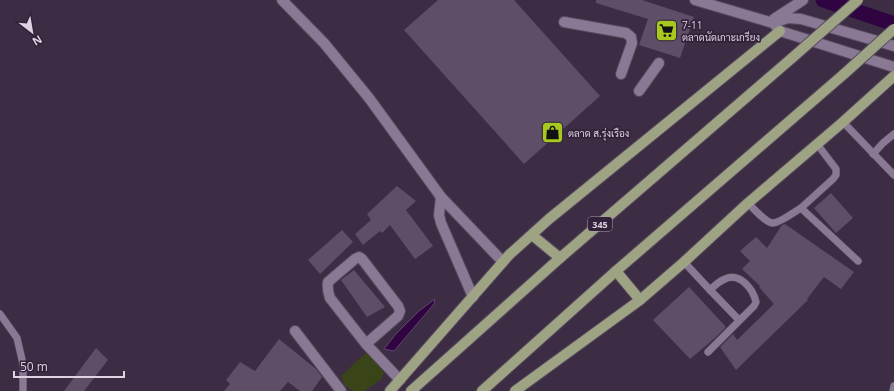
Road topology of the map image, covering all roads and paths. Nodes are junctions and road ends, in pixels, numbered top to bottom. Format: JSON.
{"nodes":[{"id":1,"x":282,"y":0,"type":"edge"},
{"id":2,"x":695,"y":0,"type":"edge"},
{"id":3,"x":858,"y":0,"type":"edge"},
{"id":4,"x":800,"y":1,"type":"edge"},
{"id":5,"x":564,"y":22,"type":"dead end"},
{"id":6,"x":771,"y":22,"type":"junction"},
{"id":7,"x":894,"y":29,"type":"edge"},
{"id":8,"x":780,"y":32,"type":"junction"},
{"id":9,"x":894,"y":46,"type":"edge"},
{"id":10,"x":659,"y":63,"type":"dead end"},
{"id":11,"x":894,"y":67,"type":"edge"},
{"id":12,"x":621,"y":74,"type":"dead end"},
{"id":13,"x":894,"y":76,"type":"edge"},
{"id":14,"x":639,"y":91,"type":"dead end"},
{"id":15,"x":843,"y":122,"type":"junction"},
{"id":16,"x":894,"y":134,"type":"edge"},
{"id":17,"x":817,"y":144,"type":"junction"},
{"id":18,"x":873,"y":154,"type":"junction"},
{"id":19,"x":894,"y":175,"type":"edge"},
{"id":20,"x":441,"y":196,"type":"junction"},
{"id":21,"x":748,"y":203,"type":"junction"},
{"id":22,"x":801,"y":208,"type":"junction"},
{"id":23,"x":532,"y":235,"type":"junction"},
{"id":24,"x":560,"y":258,"type":"junction"},
{"id":25,"x":858,"y":261,"type":"dead end"},
{"id":26,"x":503,"y":262,"type":"junction"},
{"id":27,"x":684,"y":262,"type":"junction"},
{"id":28,"x":616,"y":271,"type":"junction"},
{"id":29,"x":710,"y":290,"type":"junction"},
{"id":30,"x":472,"y":297,"type":"junction"},
{"id":31,"x":640,"y":300,"type":"junction"},
{"id":32,"x":0,"y":314,"type":"edge"},
{"id":33,"x":739,"y":320,"type":"junction"},
{"id":34,"x":295,"y":331,"type":"dead end"},
{"id":35,"x":366,"y":344,"type":"junction"},
{"id":36,"x":708,"y":352,"type":"dead end"},
{"id":37,"x":400,"y":380,"type":"junction"},
{"id":38,"x":894,"y":386,"type":"edge"},
{"id":39,"x":23,"y":391,"type":"edge"},
{"id":40,"x":341,"y":391,"type":"edge"},
{"id":41,"x":390,"y":391,"type":"edge"},
{"id":42,"x":411,"y":391,"type":"edge"},
{"id":43,"x":482,"y":391,"type":"edge"},
{"id":44,"x":515,"y":391,"type":"edge"},
{"id":45,"x":893,"y":391,"type":"edge"}],
"edges":[{"from":1,"to":20,"type":"street"},
{"from":2,"to":6,"type":"street"},
{"from":3,"to":24,"type":"main road","number":"345","bridge":true},
{"from":4,"to":6,"type":"street"},
{"from":5,"to":12,"type":"street"},
{"from":6,"to":8,"type":"street"},
{"from":6,"to":9,"type":"street"},
{"from":7,"to":28,"type":"main road","bridge":true},
{"from":8,"to":11,"type":"street"},
{"from":8,"to":23,"type":"main road"},
{"from":10,"to":14,"type":"street"},
{"from":13,"to":15,"type":"main road"},
{"from":15,"to":17,"type":"main road"},
{"from":15,"to":18,"type":"lane"},
{"from":16,"to":18,"type":"lane"},
{"from":17,"to":21,"type":"main road"},
{"from":17,"to":22,"type":"lane"},
{"from":18,"to":19,"type":"lane"},
{"from":20,"to":26,"type":"street"},
{"from":20,"to":30,"type":"street"},
{"from":21,"to":22,"type":"lane"},
{"from":21,"to":27,"type":"main road"},
{"from":22,"to":25,"type":"lane"},
{"from":23,"to":24,"type":"main road"},
{"from":23,"to":26,"type":"main road"},
{"from":24,"to":42,"type":"main road","number":"345"},
{"from":26,"to":30,"type":"main road"},
{"from":27,"to":29,"type":"lane"},
{"from":27,"to":31,"type":"main road"},
{"from":28,"to":31,"type":"main road"},
{"from":28,"to":43,"type":"main road"},
{"from":29,"to":33,"type":"lane"},
{"from":29,"to":33,"type":"lane"},
{"from":30,"to":37,"type":"main road"},
{"from":31,"to":44,"type":"main road"},
{"from":32,"to":39,"type":"lane"},
{"from":33,"to":36,"type":"lane"},
{"from":34,"to":40,"type":"street"},
{"from":35,"to":35,"type":"street"},
{"from":35,"to":37,"type":"street"},
{"from":37,"to":41,"type":"main road"},
{"from":38,"to":45,"type":"lane"}]}
